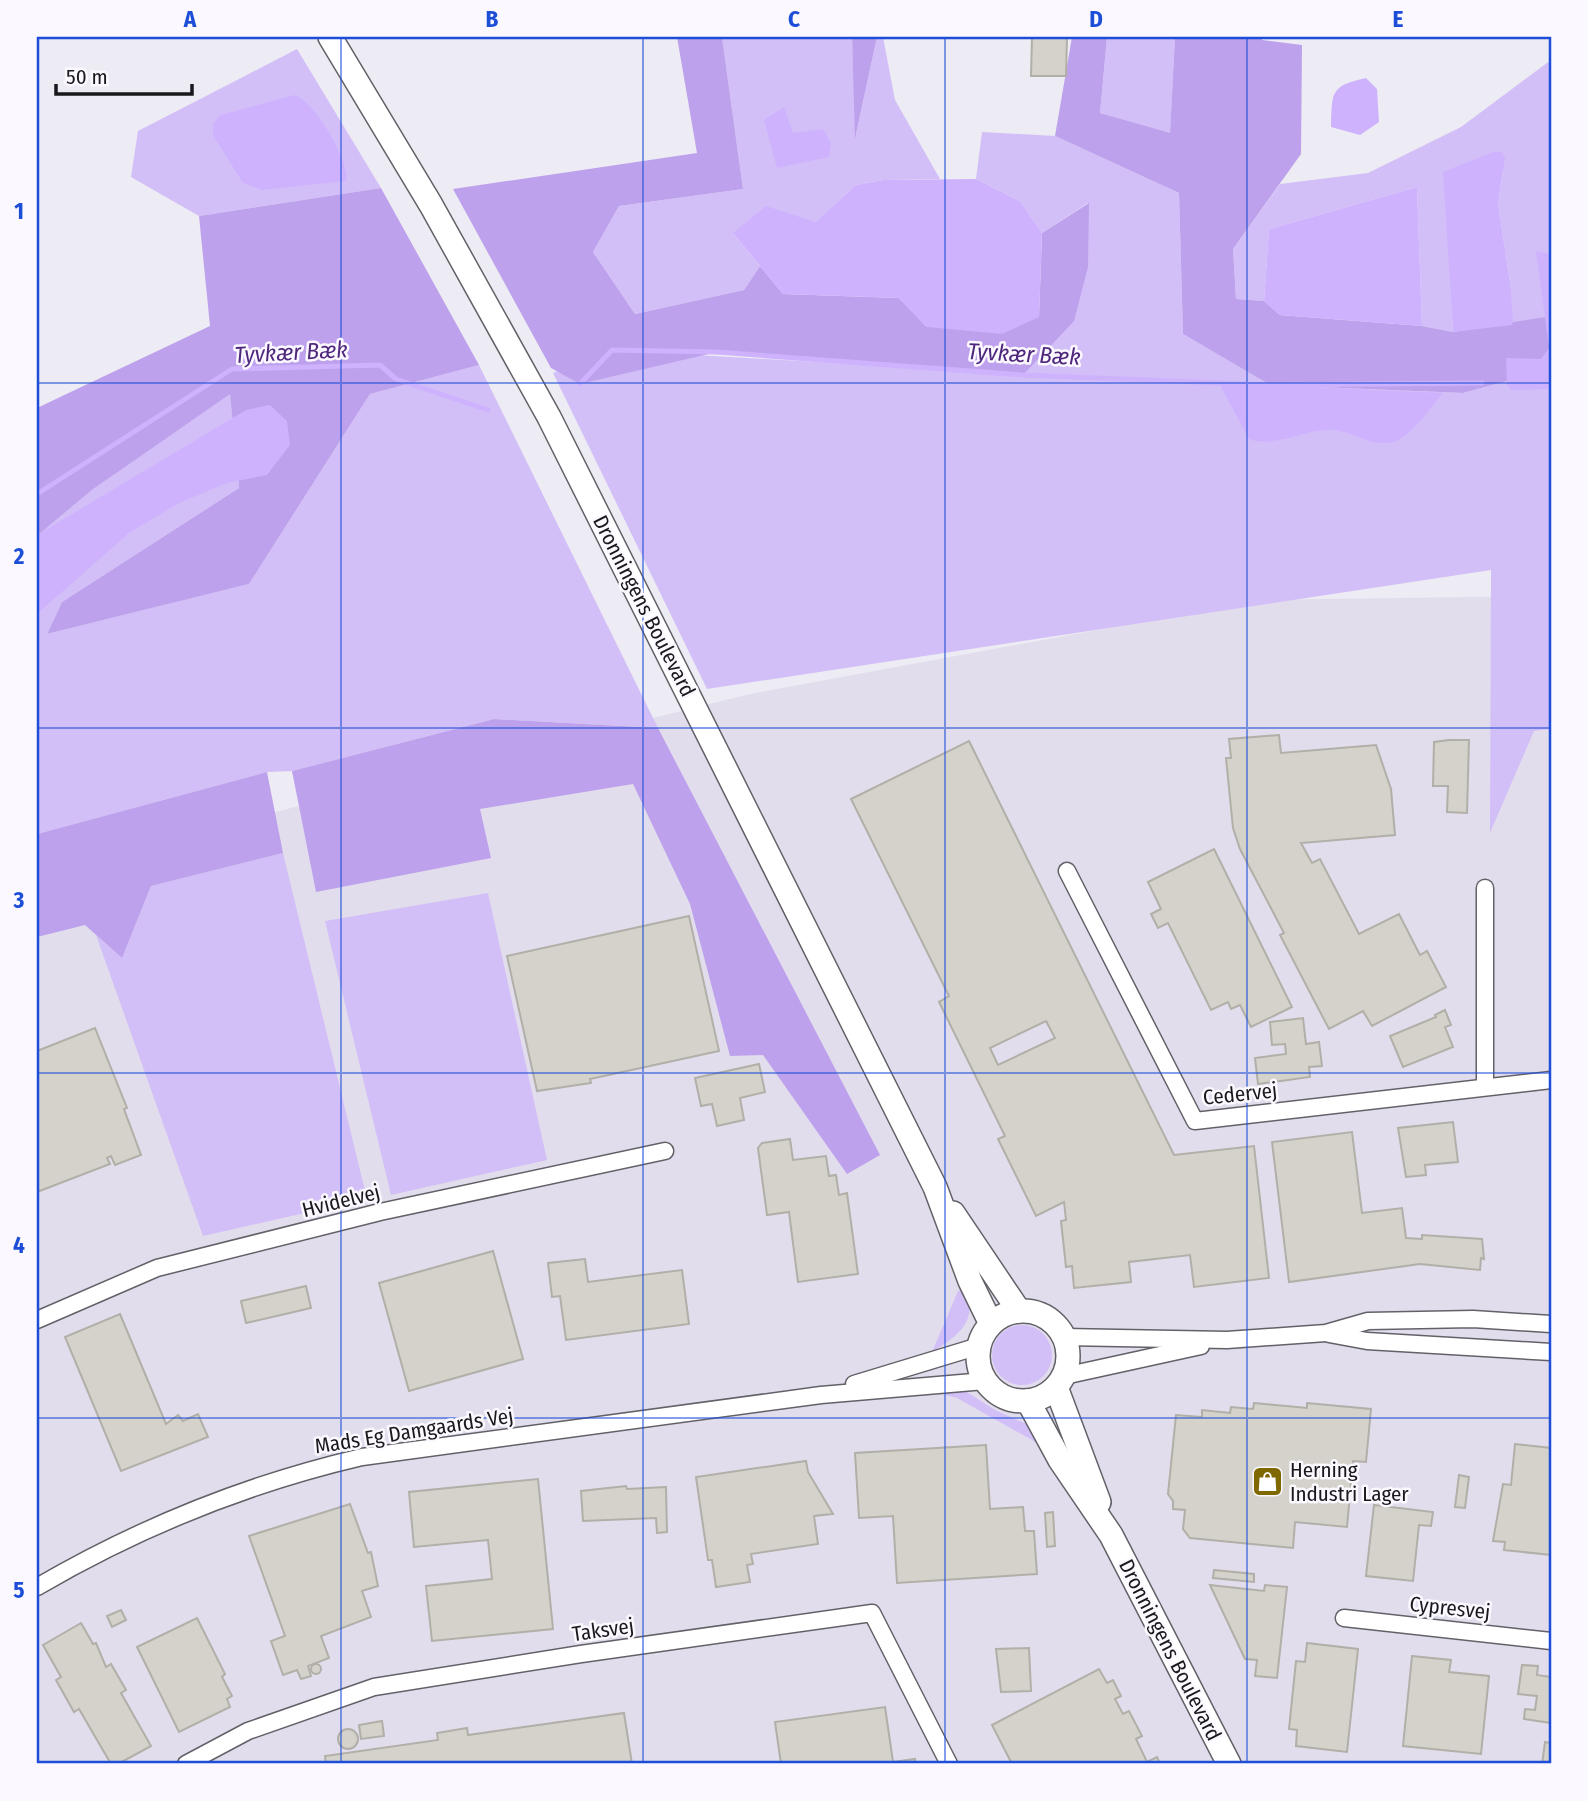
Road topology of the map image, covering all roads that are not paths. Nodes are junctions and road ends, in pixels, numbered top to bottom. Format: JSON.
{"nodes":[{"id":1,"x":330,"y":37,"type":"edge"},
{"id":2,"x":1067,"y":871,"type":"dead end"},
{"id":3,"x":1485,"y":888,"type":"dead end"},
{"id":4,"x":1551,"y":1080,"type":"edge"},
{"id":5,"x":1485,"y":1087,"type":"junction"},
{"id":6,"x":665,"y":1151,"type":"dead end"},
{"id":7,"x":935,"y":1188,"type":"junction"},
{"id":8,"x":1019,"y":1311,"type":"junction"},
{"id":9,"x":37,"y":1320,"type":"edge"},
{"id":10,"x":991,"y":1324,"type":"junction"},
{"id":11,"x":1551,"y":1324,"type":"edge"},
{"id":12,"x":1326,"y":1333,"type":"junction"},
{"id":13,"x":1064,"y":1337,"type":"junction"},
{"id":14,"x":1227,"y":1340,"type":"junction"},
{"id":15,"x":979,"y":1346,"type":"junction"},
{"id":16,"x":1551,"y":1352,"type":"edge"},
{"id":17,"x":985,"y":1381,"type":"junction"},
{"id":18,"x":1060,"y":1382,"type":"junction"},
{"id":19,"x":821,"y":1395,"type":"junction"},
{"id":20,"x":1028,"y":1401,"type":"junction"},
{"id":21,"x":1111,"y":1535,"type":"junction"},
{"id":22,"x":37,"y":1587,"type":"edge"},
{"id":23,"x":1344,"y":1618,"type":"dead end"},
{"id":24,"x":1551,"y":1641,"type":"edge"},
{"id":25,"x":186,"y":1764,"type":"edge"},
{"id":26,"x":950,"y":1764,"type":"edge"},
{"id":27,"x":1229,"y":1764,"type":"edge"}],
"edges":[{"from":1,"to":7,"type":"main road","name":"Dronningens Boulevard"},
{"from":2,"to":5,"type":"street","name":"Cedervej"},
{"from":3,"to":5,"type":"street"},
{"from":4,"to":5,"type":"street","name":"Cedervej"},
{"from":6,"to":9,"type":"street","name":"Hvidelvej"},
{"from":7,"to":8,"type":"main road","name":"Dronningens Boulevard"},
{"from":7,"to":10,"type":"main road","name":"Dronningens Boulevard"},
{"from":8,"to":10,"type":"main road"},
{"from":8,"to":13,"type":"main road"},
{"from":10,"to":15,"type":"main road"},
{"from":11,"to":12,"type":"street"},
{"from":12,"to":14,"type":"street"},
{"from":12,"to":16,"type":"street"},
{"from":13,"to":14,"type":"street"},
{"from":13,"to":18,"type":"main road"},
{"from":14,"to":18,"type":"street"},
{"from":15,"to":17,"type":"main road"},
{"from":15,"to":19,"type":"street","name":"Mads Eg Damgaards Vej"},
{"from":17,"to":19,"type":"street","name":"Mads Eg Damgaards Vej"},
{"from":17,"to":20,"type":"main road"},
{"from":18,"to":20,"type":"main road"},
{"from":18,"to":21,"type":"main road","name":"Dronningens Boulevard"},
{"from":19,"to":22,"type":"street","name":"Mads Eg Damgaards Vej"},
{"from":20,"to":21,"type":"main road","name":"Dronningens Boulevard"},
{"from":21,"to":27,"type":"main road","name":"Dronningens Boulevard"},
{"from":23,"to":24,"type":"street","name":"Cypresvej"},
{"from":25,"to":26,"type":"street","name":"Taksvej"}]}
